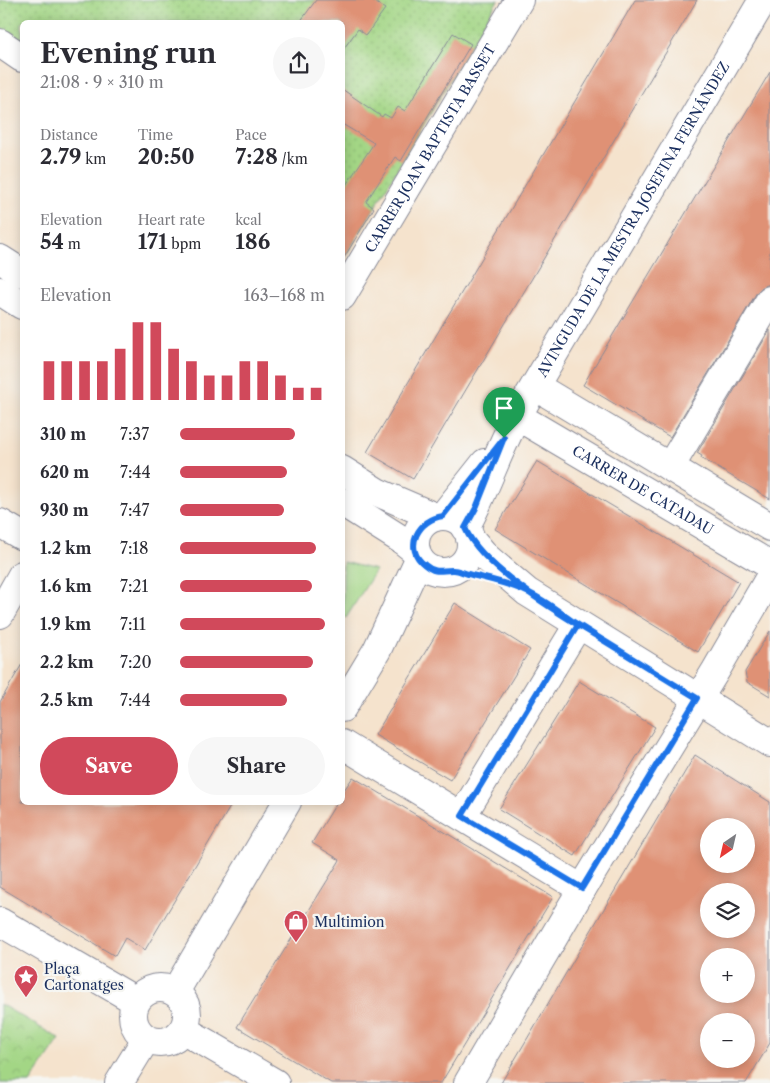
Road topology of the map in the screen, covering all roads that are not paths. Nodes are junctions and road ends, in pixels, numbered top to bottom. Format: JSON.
{"nodes":[{"id":1,"x":519,"y":0,"type":"edge"},
{"id":2,"x":765,"y":0,"type":"edge"},
{"id":3,"x":770,"y":2,"type":"edge"},
{"id":4,"x":0,"y":43,"type":"edge"},
{"id":5,"x":20,"y":57,"type":"edge"},
{"id":6,"x":0,"y":259,"type":"edge"},
{"id":7,"x":20,"y":271,"type":"edge"},
{"id":8,"x":345,"y":286,"type":"edge"},
{"id":9,"x":0,"y":291,"type":"edge"},
{"id":10,"x":770,"y":300,"type":"edge"},
{"id":11,"x":20,"y":304,"type":"edge"},
{"id":12,"x":535,"y":386,"type":"junction"},
{"id":13,"x":511,"y":427,"type":"junction"},
{"id":14,"x":670,"y":468,"type":"junction"},
{"id":15,"x":345,"y":472,"type":"edge"},
{"id":16,"x":345,"y":504,"type":"edge"},
{"id":17,"x":0,"y":523,"type":"edge"},
{"id":18,"x":453,"y":525,"type":"junction"},
{"id":19,"x":770,"y":527,"type":"edge"},
{"id":20,"x":20,"y":535,"type":"edge"},
{"id":21,"x":431,"y":563,"type":"junction"},
{"id":22,"x":770,"y":565,"type":"edge"},
{"id":23,"x":770,"y":577,"type":"edge"},
{"id":24,"x":20,"y":579,"type":"edge"},
{"id":25,"x":527,"y":592,"type":"junction"},
{"id":26,"x":0,"y":614,"type":"edge"},
{"id":27,"x":578,"y":625,"type":"junction"},
{"id":28,"x":697,"y":698,"type":"junction"},
{"id":29,"x":345,"y":703,"type":"edge"},
{"id":30,"x":770,"y":744,"type":"edge"},
{"id":31,"x":345,"y":746,"type":"edge"},
{"id":32,"x":285,"y":805,"type":"edge"},
{"id":33,"x":462,"y":816,"type":"junction"},
{"id":34,"x":582,"y":888,"type":"junction"},
{"id":35,"x":0,"y":922,"type":"edge"},
{"id":36,"x":175,"y":992,"type":"junction"},
{"id":37,"x":136,"y":1001,"type":"junction"},
{"id":38,"x":184,"y":1030,"type":"junction"},
{"id":39,"x":146,"y":1039,"type":"junction"},
{"id":40,"x":120,"y":1083,"type":"edge"},
{"id":41,"x":275,"y":1083,"type":"edge"},
{"id":42,"x":468,"y":1083,"type":"edge"}],
"edges":[{"from":1,"to":8,"type":"street","name":"CARRER JOAN BAPTISTA BASSET"},
{"from":2,"to":3,"type":"street"},
{"from":2,"to":12,"type":"street","name":"AVINGUDA DE LA MESTRA JOSEFINA FERNÁNDEZ"},
{"from":4,"to":5,"type":"street"},
{"from":6,"to":7,"type":"street"},
{"from":9,"to":11,"type":"street"},
{"from":10,"to":14,"type":"street"},
{"from":12,"to":13,"type":"street","name":"AVINGUDA DE LA MESTRA JOSEFINA FERNÁNDEZ"},
{"from":12,"to":14,"type":"street"},
{"from":13,"to":18,"type":"street","name":"AVINGUDA DE LA MESTRA JOSEFINA FERNÁNDEZ"},
{"from":13,"to":22,"type":"street","name":"CARRER DE CATADAU"},
{"from":14,"to":19,"type":"street"},
{"from":15,"to":18,"type":"street"},
{"from":16,"to":21,"type":"street"},
{"from":17,"to":20,"type":"street"},
{"from":18,"to":21,"type":"street"},
{"from":18,"to":21,"type":"street"},
{"from":18,"to":25,"type":"street"},
{"from":21,"to":25,"type":"street"},
{"from":21,"to":29,"type":"street"},
{"from":23,"to":28,"type":"street"},
{"from":24,"to":26,"type":"street"},
{"from":25,"to":27,"type":"street"},
{"from":27,"to":28,"type":"street"},
{"from":27,"to":33,"type":"street"},
{"from":28,"to":30,"type":"street"},
{"from":28,"to":34,"type":"street"},
{"from":31,"to":33,"type":"street"},
{"from":32,"to":36,"type":"street"},
{"from":33,"to":34,"type":"street"},
{"from":34,"to":42,"type":"street"},
{"from":35,"to":37,"type":"street"},
{"from":36,"to":37,"type":"street"},
{"from":36,"to":38,"type":"street"},
{"from":37,"to":39,"type":"street"},
{"from":38,"to":39,"type":"street"},
{"from":38,"to":41,"type":"street"},
{"from":39,"to":40,"type":"street"}]}
